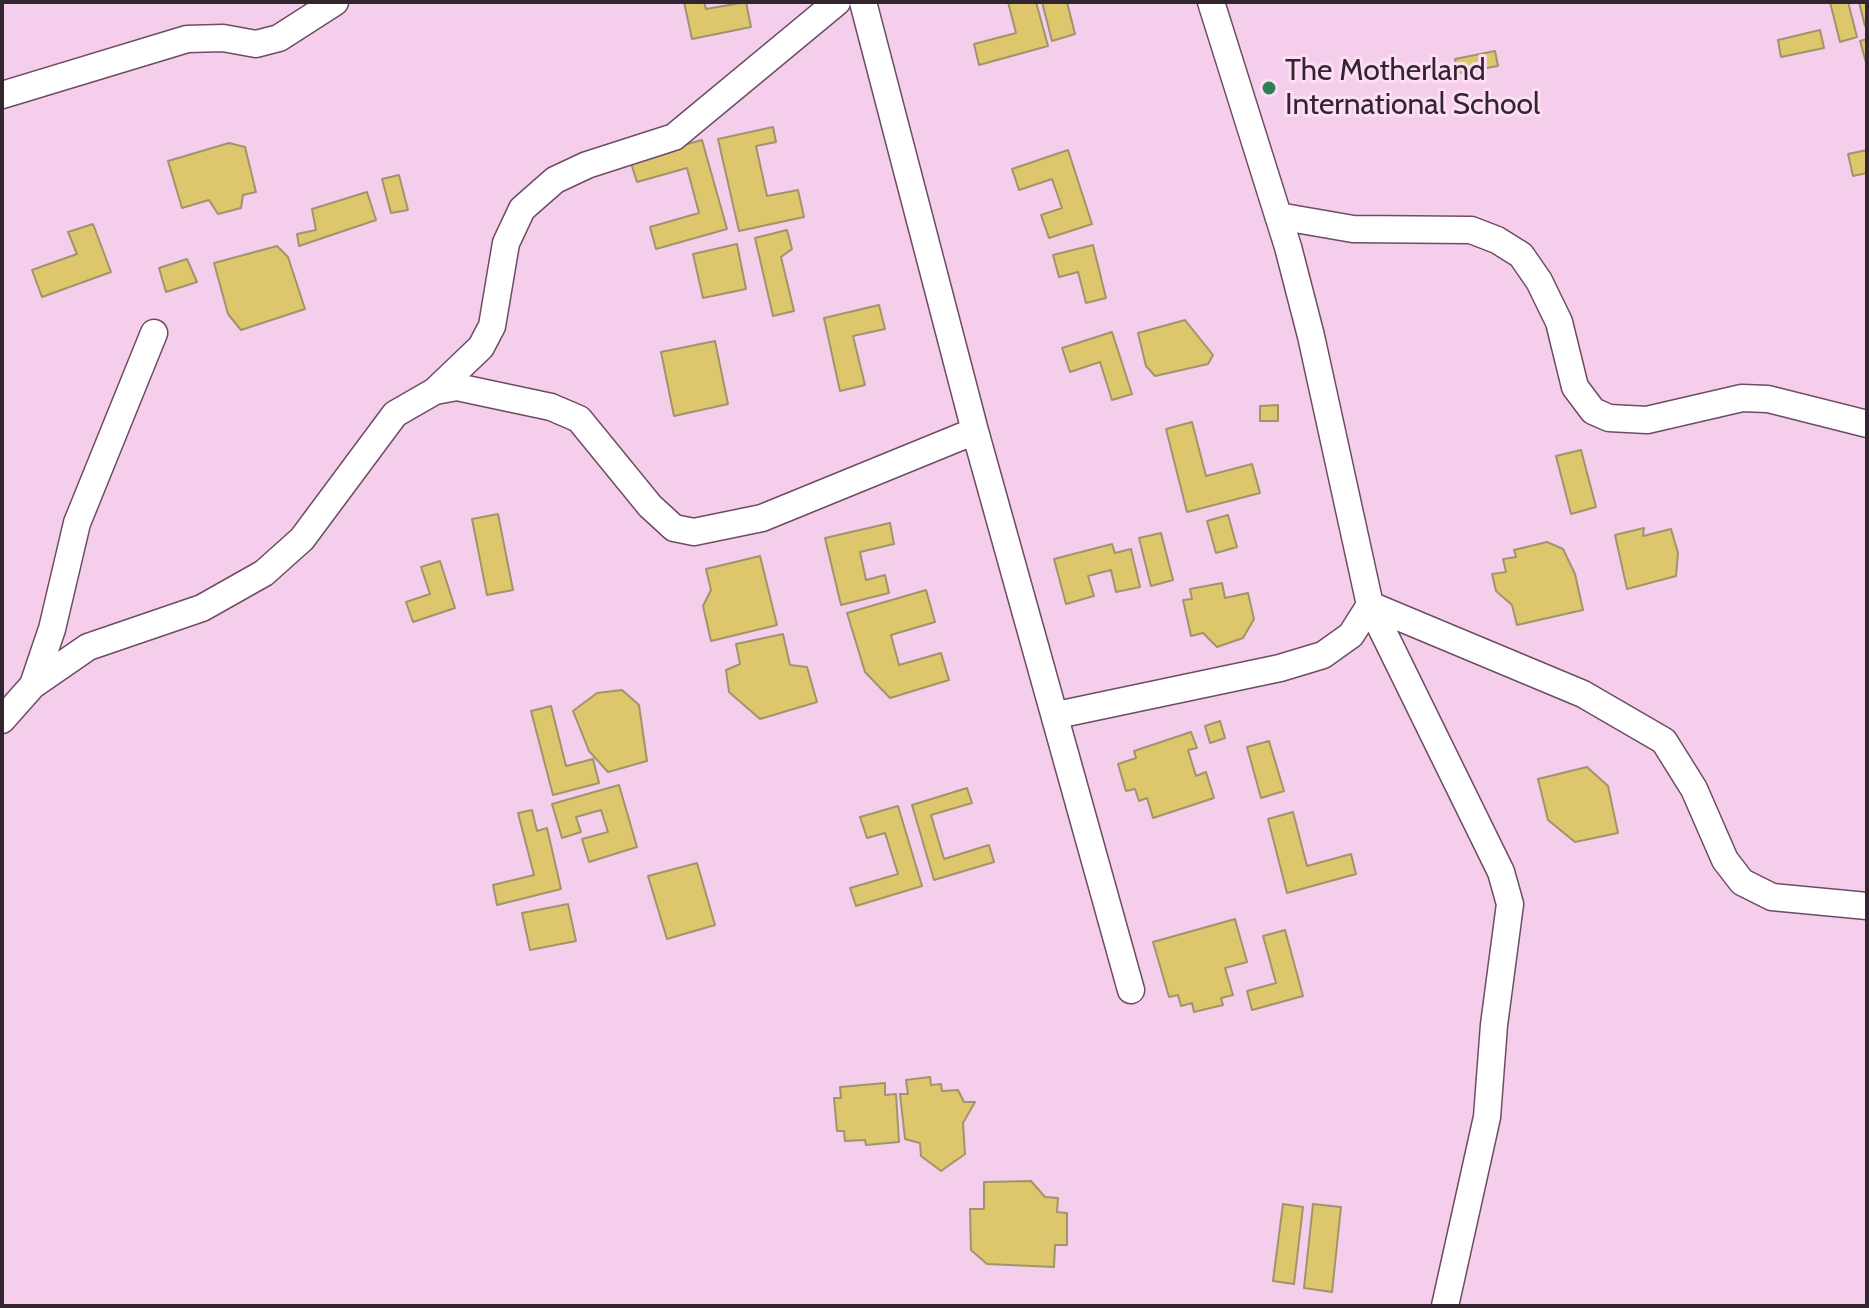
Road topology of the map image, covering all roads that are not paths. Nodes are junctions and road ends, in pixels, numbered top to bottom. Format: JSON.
{"nodes":[{"id":1,"x":335,"y":2,"type":"edge"},
{"id":2,"x":837,"y":2,"type":"edge"},
{"id":3,"x":863,"y":2,"type":"edge"},
{"id":4,"x":1211,"y":2,"type":"edge"},
{"id":5,"x":2,"y":95,"type":"edge"},
{"id":6,"x":1278,"y":216,"type":"junction"},
{"id":7,"x":154,"y":333,"type":"dead end"},
{"id":8,"x":435,"y":391,"type":"junction"},
{"id":9,"x":1867,"y":424,"type":"edge"},
{"id":10,"x":975,"y":431,"type":"junction"},
{"id":11,"x":1370,"y":605,"type":"junction"},
{"id":12,"x":33,"y":685,"type":"junction"},
{"id":13,"x":1057,"y":715,"type":"junction"},
{"id":14,"x":2,"y":720,"type":"edge"},
{"id":15,"x":1867,"y":906,"type":"edge"},
{"id":16,"x":1131,"y":990,"type":"dead end"},
{"id":17,"x":1445,"y":1306,"type":"edge"}],
"edges":[{"from":1,"to":5,"type":"street"},
{"from":2,"to":8,"type":"street"},
{"from":3,"to":10,"type":"street"},
{"from":4,"to":6,"type":"street"},
{"from":6,"to":9,"type":"street"},
{"from":6,"to":11,"type":"street"},
{"from":7,"to":12,"type":"street"},
{"from":8,"to":10,"type":"street"},
{"from":8,"to":12,"type":"street"},
{"from":10,"to":13,"type":"street"},
{"from":11,"to":13,"type":"street"},
{"from":11,"to":15,"type":"street"},
{"from":11,"to":17,"type":"street"},
{"from":12,"to":14,"type":"street"},
{"from":13,"to":16,"type":"street"}]}
